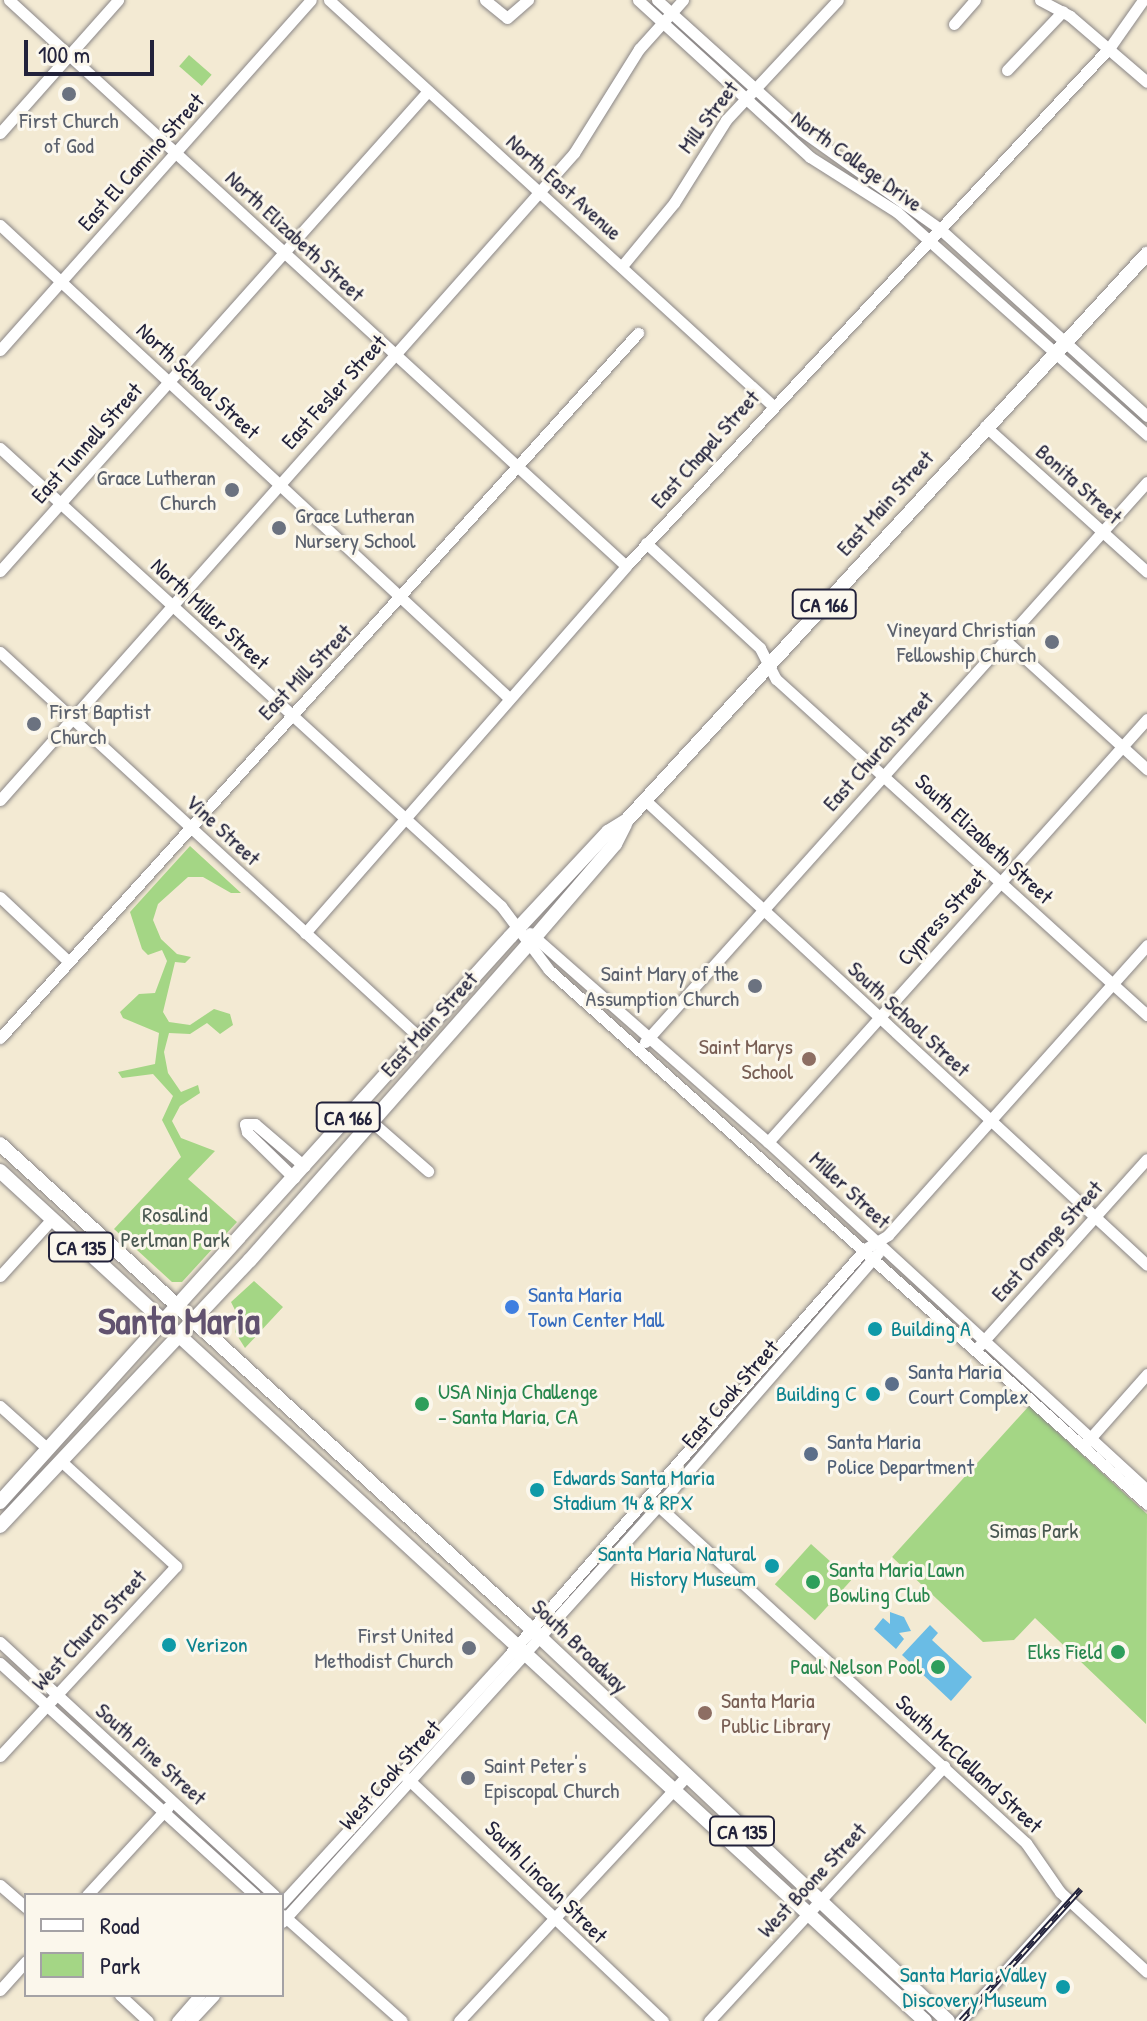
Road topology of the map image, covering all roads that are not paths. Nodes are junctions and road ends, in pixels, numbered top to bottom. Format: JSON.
{"nodes":[{"id":1,"x":9,"y":0,"type":"edge"},
{"id":2,"x":118,"y":0,"type":"edge"},
{"id":3,"x":311,"y":0,"type":"edge"},
{"id":4,"x":329,"y":0,"type":"edge"},
{"id":5,"x":485,"y":0,"type":"edge"},
{"id":6,"x":528,"y":0,"type":"edge"},
{"id":7,"x":638,"y":0,"type":"edge"},
{"id":8,"x":657,"y":0,"type":"edge"},
{"id":9,"x":683,"y":0,"type":"edge"},
{"id":10,"x":838,"y":0,"type":"edge"},
{"id":11,"x":975,"y":0,"type":"edge"},
{"id":12,"x":1143,"y":0,"type":"edge"},
{"id":13,"x":1043,"y":1,"type":"edge"},
{"id":14,"x":1063,"y":11,"type":"junction"},
{"id":15,"x":667,"y":17,"type":"junction"},
{"id":16,"x":954,"y":24,"type":"dead end"},
{"id":17,"x":1110,"y":47,"type":"junction"},
{"id":18,"x":69,"y":56,"type":"junction"},
{"id":19,"x":1007,"y":70,"type":"dead end"},
{"id":20,"x":1147,"y":82,"type":"edge"},
{"id":21,"x":755,"y":88,"type":"junction"},
{"id":22,"x":428,"y":91,"type":"junction"},
{"id":23,"x":745,"y":98,"type":"junction"},
{"id":24,"x":0,"y":133,"type":"edge"},
{"id":25,"x":176,"y":154,"type":"junction"},
{"id":26,"x":540,"y":191,"type":"junction"},
{"id":27,"x":0,"y":225,"type":"edge"},
{"id":28,"x":940,"y":229,"type":"junction"},
{"id":29,"x":930,"y":240,"type":"junction"},
{"id":30,"x":282,"y":252,"type":"junction"},
{"id":31,"x":1147,"y":254,"type":"edge"},
{"id":32,"x":622,"y":266,"type":"junction"},
{"id":33,"x":62,"y":283,"type":"junction"},
{"id":34,"x":638,"y":333,"type":"dead end"},
{"id":35,"x":1059,"y":347,"type":"junction"},
{"id":36,"x":0,"y":350,"type":"edge"},
{"id":37,"x":394,"y":354,"type":"junction"},
{"id":38,"x":169,"y":381,"type":"junction"},
{"id":39,"x":771,"y":404,"type":"junction"},
{"id":40,"x":1147,"y":416,"type":"edge"},
{"id":41,"x":985,"y":426,"type":"junction"},
{"id":42,"x":1147,"y":435,"type":"edge"},
{"id":43,"x":0,"y":448,"type":"edge"},
{"id":44,"x":518,"y":466,"type":"junction"},
{"id":45,"x":1147,"y":482,"type":"edge"},
{"id":46,"x":279,"y":484,"type":"junction"},
{"id":47,"x":59,"y":503,"type":"junction"},
{"id":48,"x":1102,"y":532,"type":"junction"},
{"id":49,"x":646,"y":543,"type":"junction"},
{"id":50,"x":626,"y":566,"type":"junction"},
{"id":51,"x":0,"y":571,"type":"edge"},
{"id":52,"x":1147,"y":572,"type":"edge"},
{"id":53,"x":402,"y":599,"type":"junction"},
{"id":54,"x":171,"y":604,"type":"junction"},
{"id":55,"x":1005,"y":640,"type":"junction"},
{"id":56,"x":0,"y":652,"type":"edge"},
{"id":57,"x":768,"y":660,"type":"junction"},
{"id":58,"x":509,"y":698,"type":"junction"},
{"id":59,"x":291,"y":716,"type":"junction"},
{"id":60,"x":72,"y":718,"type":"junction"},
{"id":61,"x":1147,"y":719,"type":"edge"},
{"id":62,"x":1122,"y":747,"type":"junction"},
{"id":63,"x":1147,"y":769,"type":"edge"},
{"id":64,"x":885,"y":774,"type":"junction"},
{"id":65,"x":0,"y":800,"type":"edge"},
{"id":66,"x":645,"y":800,"type":"junction"},
{"id":67,"x":404,"y":819,"type":"junction"},
{"id":68,"x":627,"y":820,"type":"junction"},
{"id":69,"x":188,"y":825,"type":"junction"},
{"id":70,"x":1001,"y":881,"type":"junction"},
{"id":71,"x":0,"y":897,"type":"edge"},
{"id":72,"x":763,"y":911,"type":"junction"},
{"id":73,"x":519,"y":927,"type":"junction"},
{"id":74,"x":305,"y":933,"type":"junction"},
{"id":75,"x":532,"y":940,"type":"junction"},
{"id":76,"x":1147,"y":945,"type":"edge"},
{"id":77,"x":68,"y":961,"type":"junction"},
{"id":78,"x":1113,"y":983,"type":"junction"},
{"id":79,"x":1147,"y":1015,"type":"edge"},
{"id":80,"x":879,"y":1018,"type":"junction"},
{"id":81,"x":650,"y":1036,"type":"junction"},
{"id":82,"x":419,"y":1037,"type":"junction"},
{"id":83,"x":0,"y":1038,"type":"edge"},
{"id":84,"x":640,"y":1048,"type":"junction"},
{"id":85,"x":356,"y":1108,"type":"junction"},
{"id":86,"x":990,"y":1120,"type":"junction"},
{"id":87,"x":372,"y":1121,"type":"junction"},
{"id":88,"x":768,"y":1142,"type":"junction"},
{"id":89,"x":0,"y":1144,"type":"edge"},
{"id":90,"x":1147,"y":1159,"type":"edge"},
{"id":91,"x":0,"y":1171,"type":"edge"},
{"id":92,"x":428,"y":1171,"type":"dead end"},
{"id":93,"x":299,"y":1172,"type":"junction"},
{"id":94,"x":1095,"y":1217,"type":"junction"},
{"id":95,"x":51,"y":1220,"type":"junction"},
{"id":96,"x":879,"y":1244,"type":"junction"},
{"id":97,"x":865,"y":1249,"type":"junction"},
{"id":98,"x":877,"y":1259,"type":"junction"},
{"id":99,"x":1147,"y":1265,"type":"edge"},
{"id":100,"x":0,"y":1276,"type":"edge"},
{"id":101,"x":177,"y":1308,"type":"junction"},
{"id":102,"x":192,"y":1321,"type":"junction"},
{"id":103,"x":163,"y":1323,"type":"junction"},
{"id":104,"x":176,"y":1337,"type":"junction"},
{"id":105,"x":980,"y":1345,"type":"junction"},
{"id":106,"x":759,"y":1369,"type":"junction"},
{"id":107,"x":1147,"y":1374,"type":"edge"},
{"id":108,"x":770,"y":1379,"type":"junction"},
{"id":109,"x":110,"y":1380,"type":"junction"},
{"id":110,"x":0,"y":1406,"type":"edge"},
{"id":111,"x":1086,"y":1442,"type":"junction"},
{"id":112,"x":48,"y":1449,"type":"junction"},
{"id":113,"x":62,"y":1462,"type":"junction"},
{"id":114,"x":1147,"y":1490,"type":"edge"},
{"id":115,"x":649,"y":1494,"type":"junction"},
{"id":116,"x":0,"y":1502,"type":"edge"},
{"id":117,"x":1147,"y":1504,"type":"edge"},
{"id":118,"x":658,"y":1506,"type":"junction"},
{"id":119,"x":0,"y":1525,"type":"edge"},
{"id":120,"x":536,"y":1634,"type":"junction"},
{"id":121,"x":0,"y":1642,"type":"edge"},
{"id":122,"x":522,"y":1649,"type":"junction"},
{"id":123,"x":0,"y":1663,"type":"edge"},
{"id":124,"x":56,"y":1695,"type":"junction"},
{"id":125,"x":47,"y":1706,"type":"junction"},
{"id":126,"x":0,"y":1756,"type":"edge"},
{"id":127,"x":944,"y":1766,"type":"junction"},
{"id":128,"x":401,"y":1772,"type":"junction"},
{"id":129,"x":685,"y":1778,"type":"junction"},
{"id":130,"x":411,"y":1782,"type":"junction"},
{"id":131,"x":674,"y":1790,"type":"junction"},
{"id":132,"x":173,"y":1801,"type":"junction"},
{"id":133,"x":163,"y":1812,"type":"junction"},
{"id":134,"x":0,"y":1885,"type":"edge"},
{"id":135,"x":89,"y":1893,"type":"edge"},
{"id":136,"x":253,"y":1893,"type":"edge"},
{"id":137,"x":272,"y":1893,"type":"edge"},
{"id":138,"x":284,"y":1901,"type":"edge"},
{"id":139,"x":1069,"y":1901,"type":"junction"},
{"id":140,"x":24,"y":1906,"type":"edge"},
{"id":141,"x":814,"y":1908,"type":"junction"},
{"id":142,"x":556,"y":1916,"type":"junction"},
{"id":143,"x":284,"y":1918,"type":"edge"},
{"id":144,"x":24,"y":1963,"type":"edge"},
{"id":145,"x":1147,"y":1972,"type":"edge"},
{"id":146,"x":0,"y":1990,"type":"edge"},
{"id":147,"x":122,"y":1997,"type":"edge"},
{"id":148,"x":198,"y":1997,"type":"edge"},
{"id":149,"x":212,"y":1997,"type":"edge"},
{"id":150,"x":148,"y":2021,"type":"edge"},
{"id":151,"x":177,"y":2021,"type":"edge"},
{"id":152,"x":190,"y":2021,"type":"edge"},
{"id":153,"x":402,"y":2021,"type":"edge"},
{"id":154,"x":459,"y":2021,"type":"edge"},
{"id":155,"x":663,"y":2021,"type":"edge"},
{"id":156,"x":709,"y":2021,"type":"edge"},
{"id":157,"x":925,"y":2021,"type":"edge"},
{"id":158,"x":948,"y":2021,"type":"edge"},
{"id":159,"x":960,"y":2021,"type":"edge"}],
"edges":[{"from":1,"to":18,"type":"street","name":"North Elizabeth Street"},
{"from":2,"to":18,"type":"street"},
{"from":3,"to":25,"type":"street","name":"East El Camino Street"},
{"from":4,"to":22,"type":"street","name":"North East Avenue"},
{"from":5,"to":6,"type":"street"},
{"from":7,"to":15,"type":"street","name":"North College Drive"},
{"from":8,"to":15,"type":"street","name":"North College Drive"},
{"from":9,"to":15,"type":"street","name":"East Fesler Street"},
{"from":10,"to":21,"type":"street","name":"Mill Street"},
{"from":11,"to":16,"type":"street"},
{"from":12,"to":17,"type":"street","name":"East Chapel Street"},
{"from":13,"to":14,"type":"street"},
{"from":14,"to":17,"type":"street"},
{"from":14,"to":19,"type":"street"},
{"from":15,"to":21,"type":"street","name":"North College Drive"},
{"from":15,"to":23,"type":"street","name":"North College Drive"},
{"from":15,"to":26,"type":"street","name":"East Fesler Street"},
{"from":17,"to":20,"type":"street"},
{"from":17,"to":28,"type":"street","name":"East Chapel Street"},
{"from":18,"to":24,"type":"street"},
{"from":18,"to":25,"type":"street","name":"North Elizabeth Street"},
{"from":21,"to":23,"type":"street","name":"Mill Street"},
{"from":21,"to":28,"type":"street","name":"North College Drive"},
{"from":22,"to":26,"type":"street","name":"North East Avenue"},
{"from":22,"to":30,"type":"street","name":"East Tunnell Street"},
{"from":23,"to":29,"type":"street","name":"North College Drive"},
{"from":23,"to":32,"type":"street","name":"Mill Street"},
{"from":25,"to":30,"type":"street","name":"North Elizabeth Street"},
{"from":25,"to":33,"type":"street","name":"East El Camino Street"},
{"from":26,"to":32,"type":"street","name":"North East Avenue"},
{"from":26,"to":37,"type":"street","name":"East Fesler Street"},
{"from":27,"to":33,"type":"street","name":"North School Street"},
{"from":28,"to":29,"type":"street","name":"East Chapel Street"},
{"from":28,"to":35,"type":"street","name":"North College Drive"},
{"from":29,"to":35,"type":"street","name":"North College Drive"},
{"from":29,"to":39,"type":"street","name":"East Chapel Street"},
{"from":30,"to":37,"type":"street","name":"North Elizabeth Street"},
{"from":30,"to":38,"type":"street","name":"East Tunnell Street"},
{"from":31,"to":35,"type":"main road","name":"East Main Street","number":"CA 166"},
{"from":32,"to":39,"type":"street","name":"North East Avenue"},
{"from":33,"to":36,"type":"street","name":"East El Camino Street"},
{"from":33,"to":38,"type":"street","name":"North School Street"},
{"from":34,"to":44,"type":"street","name":"East Mill Street"},
{"from":35,"to":40,"type":"street"},
{"from":35,"to":41,"type":"main road","name":"East Main Street","number":"CA 166"},
{"from":35,"to":42,"type":"street"},
{"from":37,"to":44,"type":"street","name":"North Elizabeth Street"},
{"from":37,"to":46,"type":"street","name":"East Fesler Street"},
{"from":38,"to":46,"type":"street","name":"North School Street"},
{"from":38,"to":47,"type":"street","name":"East Tunnell Street"},
{"from":39,"to":49,"type":"street","name":"East Chapel Street"},
{"from":41,"to":48,"type":"street","name":"Bonita Street"},
{"from":41,"to":57,"type":"main road","name":"East Main Street","number":"CA 166"},
{"from":43,"to":47,"type":"street","name":"North Miller Street"},
{"from":44,"to":50,"type":"street","name":"North Elizabeth Street"},
{"from":44,"to":53,"type":"street","name":"East Mill Street"},
{"from":45,"to":48,"type":"street","name":"East Church Street"},
{"from":46,"to":53,"type":"street","name":"North School Street"},
{"from":46,"to":54,"type":"street","name":"East Fesler Street"},
{"from":47,"to":51,"type":"street","name":"East Tunnell Street"},
{"from":47,"to":54,"type":"street","name":"North Miller Street"},
{"from":48,"to":52,"type":"street","name":"Bonita Street"},
{"from":48,"to":55,"type":"street","name":"East Church Street"},
{"from":49,"to":50,"type":"street","name":"East Chapel Street"},
{"from":49,"to":57,"type":"street"},
{"from":50,"to":58,"type":"street","name":"East Chapel Street"},
{"from":53,"to":58,"type":"street","name":"North School Street"},
{"from":53,"to":59,"type":"street","name":"East Mill Street"},
{"from":54,"to":59,"type":"street","name":"North Miller Street"},
{"from":54,"to":60,"type":"street","name":"East Fesler Street"},
{"from":55,"to":62,"type":"street"},
{"from":55,"to":64,"type":"street","name":"East Church Street"},
{"from":56,"to":60,"type":"street","name":"Vine Street"},
{"from":57,"to":64,"type":"street","name":"South Elizabeth Street"},
{"from":57,"to":66,"type":"main road","name":"East Main Street","number":"CA 166"},
{"from":58,"to":67,"type":"street","name":"East Chapel Street"},
{"from":59,"to":67,"type":"street","name":"North Miller Street"},
{"from":59,"to":69,"type":"street","name":"East Mill Street"},
{"from":60,"to":65,"type":"street","name":"East Fesler Street"},
{"from":60,"to":69,"type":"street","name":"Vine Street"},
{"from":61,"to":62,"type":"street","name":"Cypress Street"},
{"from":62,"to":63,"type":"street"},
{"from":62,"to":70,"type":"street","name":"Cypress Street"},
{"from":64,"to":70,"type":"street","name":"South Elizabeth Street"},
{"from":64,"to":72,"type":"street","name":"East Church Street"},
{"from":66,"to":68,"type":"main road","name":"East Main Street","number":"CA 166"},
{"from":66,"to":72,"type":"street","name":"South School Street"},
{"from":67,"to":73,"type":"street","name":"North Miller Street"},
{"from":67,"to":74,"type":"street","name":"East Chapel Street"},
{"from":68,"to":73,"type":"main road","name":"East Main Street","number":"CA 166"},
{"from":68,"to":75,"type":"main road","name":"East Main Street","number":"CA 166"},
{"from":69,"to":74,"type":"street","name":"Vine Street"},
{"from":69,"to":77,"type":"street","name":"East Mill Street"},
{"from":70,"to":78,"type":"street","name":"South Elizabeth Street"},
{"from":70,"to":80,"type":"street","name":"Cypress Street"},
{"from":71,"to":77,"type":"street"},
{"from":72,"to":80,"type":"street","name":"South School Street"},
{"from":72,"to":81,"type":"street","name":"East Church Street"},
{"from":73,"to":75,"type":"street","name":"North Miller Street"},
{"from":73,"to":82,"type":"main road","name":"East Main Street","number":"CA 166"},
{"from":74,"to":82,"type":"street","name":"Vine Street"},
{"from":75,"to":81,"type":"street","name":"Miller Street"},
{"from":75,"to":84,"type":"street","name":"Miller Street"},
{"from":75,"to":87,"type":"main road","name":"East Main Street","number":"CA 166"},
{"from":76,"to":78,"type":"street","name":"East Cook Street"},
{"from":77,"to":83,"type":"street","name":"East Mill Street"},
{"from":78,"to":79,"type":"street","name":"South Elizabeth Street"},
{"from":78,"to":86,"type":"street","name":"East Cook Street"},
{"from":80,"to":86,"type":"street","name":"South School Street"},
{"from":80,"to":88,"type":"street","name":"Cypress Street"},
{"from":81,"to":84,"type":"street","name":"East Church Street"},
{"from":81,"to":88,"type":"street","name":"Miller Street"},
{"from":82,"to":85,"type":"main road","name":"East Main Street","number":"CA 166"},
{"from":84,"to":97,"type":"street","name":"Miller Street"},
{"from":85,"to":87,"type":"street"},
{"from":85,"to":93,"type":"main road","name":"East Main Street","number":"CA 166"},
{"from":86,"to":94,"type":"street","name":"South School Street"},
{"from":86,"to":96,"type":"street","name":"East Cook Street"},
{"from":87,"to":92,"type":"street"},
{"from":87,"to":102,"type":"main road","name":"East Main Street","number":"CA 166"},
{"from":88,"to":96,"type":"street","name":"Miller Street"},
{"from":89,"to":101,"type":"main road","number":"CA 135"},
{"from":90,"to":94,"type":"street","name":"East Orange Street"},
{"from":91,"to":95,"type":"main road","number":"CA 135"},
{"from":93,"to":93,"type":"street"},
{"from":93,"to":101,"type":"main road","name":"East Main Street","number":"CA 166"},
{"from":94,"to":99,"type":"street","name":"South School Street"},
{"from":94,"to":105,"type":"street","name":"East Orange Street"},
{"from":95,"to":100,"type":"street"},
{"from":95,"to":103,"type":"main road","number":"CA 135"},
{"from":96,"to":97,"type":"street","name":"East Cook Street"},
{"from":96,"to":98,"type":"street"},
{"from":96,"to":105,"type":"street","name":"Miller Street"},
{"from":97,"to":98,"type":"street","name":"Miller Street"},
{"from":97,"to":106,"type":"street","name":"East Cook Street"},
{"from":98,"to":105,"type":"street","name":"Miller Street"},
{"from":98,"to":108,"type":"street","name":"East Cook Street"},
{"from":101,"to":102,"type":"main road","name":"South Broadway","number":"CA 135"},
{"from":101,"to":103,"type":"main road","number":"CA 166"},
{"from":102,"to":104,"type":"main road","number":"CA 166"},
{"from":102,"to":120,"type":"main road","name":"South Broadway","number":"CA 135"},
{"from":103,"to":104,"type":"main road","name":"South Broadway","number":"CA 135"},
{"from":103,"to":109,"type":"main road","number":"CA 166"},
{"from":104,"to":113,"type":"main road","number":"CA 166"},
{"from":104,"to":122,"type":"main road","name":"South Broadway","number":"CA 135"},
{"from":105,"to":111,"type":"street","name":"Miller Street"},
{"from":106,"to":108,"type":"street"},
{"from":106,"to":115,"type":"street","name":"East Cook Street"},
{"from":107,"to":111,"type":"street"},
{"from":108,"to":118,"type":"street","name":"East Cook Street"},
{"from":109,"to":112,"type":"main road","number":"CA 166"},
{"from":109,"to":113,"type":"main road"},
{"from":110,"to":112,"type":"street"},
{"from":111,"to":114,"type":"street","name":"Miller Street"},
{"from":111,"to":117,"type":"street","name":"Miller Street"},
{"from":112,"to":116,"type":"main road","number":"CA 166"},
{"from":112,"to":119,"type":"main road"},
{"from":113,"to":119,"type":"main road","number":"CA 166"},
{"from":113,"to":124,"type":"street","name":"West Church Street"},
{"from":115,"to":118,"type":"street","name":"South McClelland Street"},
{"from":115,"to":120,"type":"street","name":"East Cook Street"},
{"from":118,"to":120,"type":"street","name":"East Cook Street"},
{"from":118,"to":127,"type":"street","name":"South McClelland Street"},
{"from":120,"to":122,"type":"street"},
{"from":120,"to":129,"type":"main road","name":"South Broadway","number":"CA 135"},
{"from":121,"to":124,"type":"street","name":"South Pine Street"},
{"from":122,"to":128,"type":"street","name":"West Cook Street"},
{"from":122,"to":130,"type":"street","name":"West Cook Street"},
{"from":122,"to":131,"type":"main road","name":"South Broadway","number":"CA 135"},
{"from":123,"to":125,"type":"street","name":"South Pine Street"},
{"from":124,"to":125,"type":"street","name":"West Church Street"},
{"from":124,"to":132,"type":"street","name":"South Pine Street"},
{"from":125,"to":126,"type":"street","name":"West Church Street"},
{"from":125,"to":133,"type":"street","name":"South Pine Street"},
{"from":127,"to":139,"type":"street","name":"South McClelland Street"},
{"from":127,"to":141,"type":"street","name":"West Boone Street"},
{"from":128,"to":130,"type":"street","name":"South Lincoln Street"},
{"from":128,"to":138,"type":"street","name":"West Cook Street"},
{"from":129,"to":131,"type":"street"},
{"from":129,"to":141,"type":"main road","name":"South Broadway","number":"CA 135"},
{"from":130,"to":142,"type":"street","name":"South Lincoln Street"},
{"from":130,"to":143,"type":"street","name":"West Cook Street"},
{"from":131,"to":141,"type":"main road","name":"South Broadway","number":"CA 135"},
{"from":131,"to":142,"type":"street"},
{"from":132,"to":133,"type":"street"},
{"from":132,"to":137,"type":"street","name":"South Pine Street"},
{"from":133,"to":135,"type":"street"},
{"from":133,"to":136,"type":"street","name":"South Pine Street"},
{"from":134,"to":140,"type":"street"},
{"from":139,"to":145,"type":"street","name":"South McClelland Street"},
{"from":139,"to":159,"type":"street"},
{"from":141,"to":156,"type":"street","name":"West Boone Street"},
{"from":141,"to":157,"type":"main road","name":"South Broadway","number":"CA 135"},
{"from":141,"to":158,"type":"main road","name":"South Broadway","number":"CA 135"},
{"from":142,"to":154,"type":"street"},
{"from":142,"to":155,"type":"street","name":"South Lincoln Street"},
{"from":143,"to":153,"type":"street"},
{"from":144,"to":146,"type":"street"},
{"from":147,"to":150,"type":"street"},
{"from":148,"to":151,"type":"street"},
{"from":149,"to":152,"type":"street"}]}
